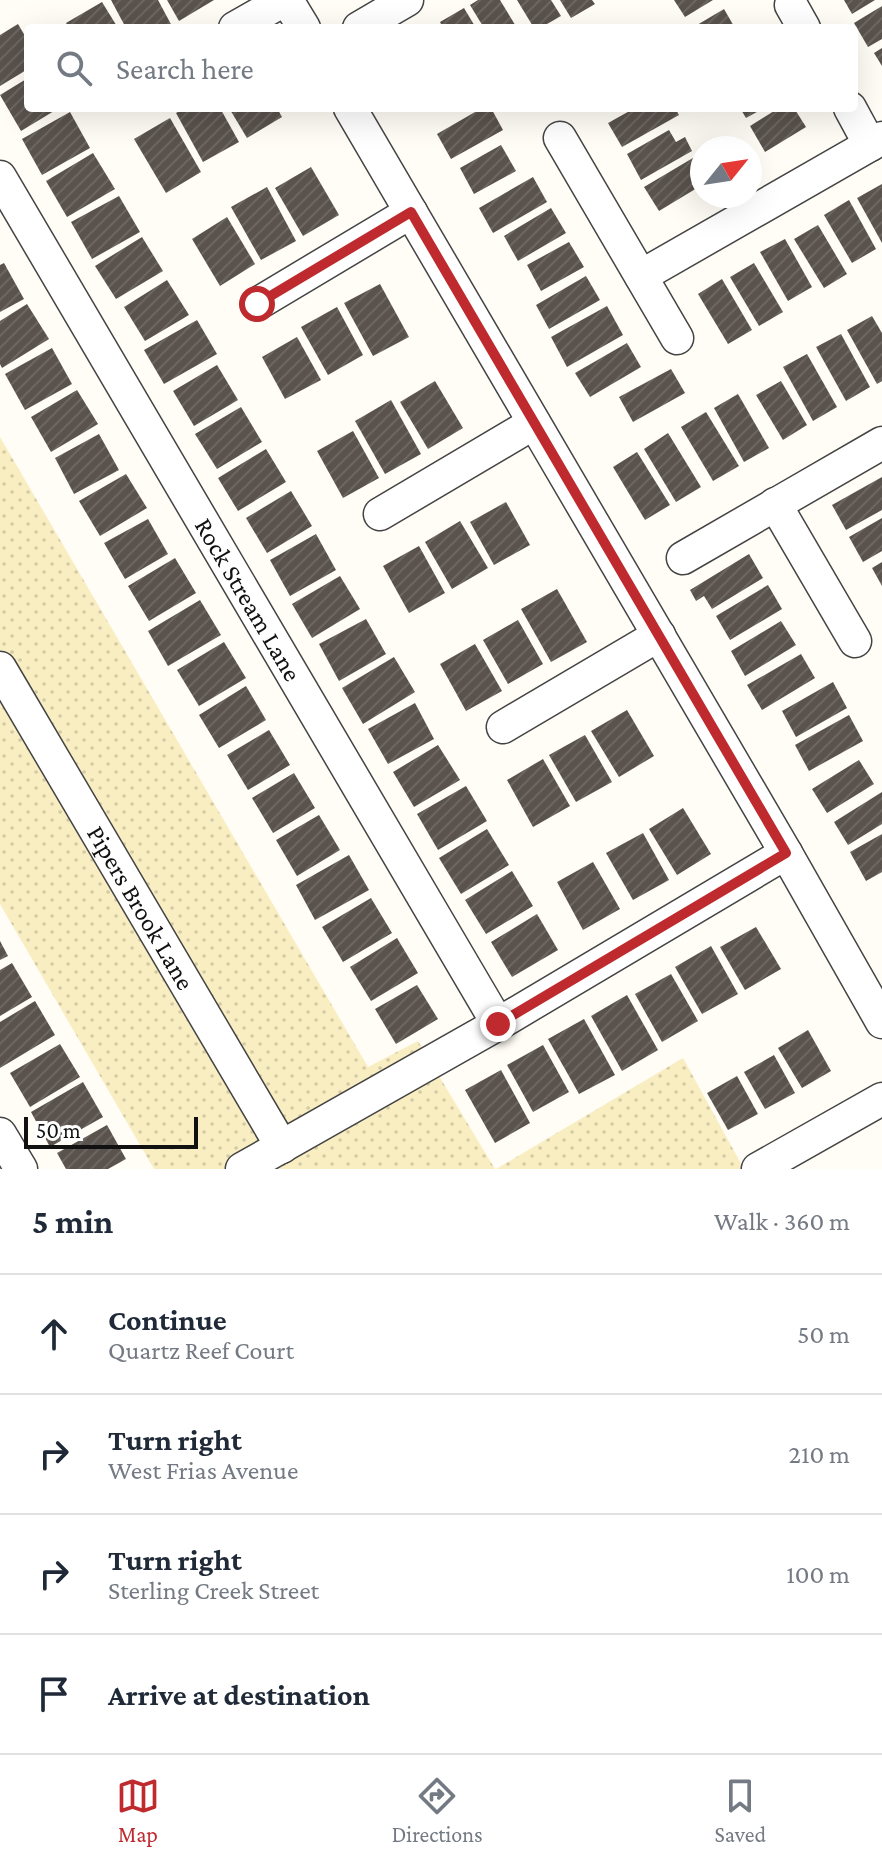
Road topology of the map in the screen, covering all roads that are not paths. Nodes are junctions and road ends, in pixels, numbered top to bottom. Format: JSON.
{"nodes":[{"id":1,"x":286,"y":0,"type":"edge"},
{"id":2,"x":407,"y":0,"type":"edge"},
{"id":3,"x":242,"y":24,"type":"edge"},
{"id":4,"x":301,"y":24,"type":"edge"},
{"id":5,"x":366,"y":24,"type":"edge"},
{"id":6,"x":352,"y":112,"type":"edge"},
{"id":7,"x":853,"y":112,"type":"edge"},
{"id":8,"x":560,"y":138,"type":"dead end"},
{"id":9,"x":876,"y":141,"type":"edge"},
{"id":10,"x":0,"y":177,"type":"edge"},
{"id":11,"x":411,"y":212,"type":"junction"},
{"id":12,"x":641,"y":276,"type":"junction"},
{"id":13,"x":257,"y":304,"type":"dead end"},
{"id":14,"x":677,"y":338,"type":"dead end"},
{"id":15,"x":534,"y":423,"type":"junction"},
{"id":16,"x":882,"y":443,"type":"edge"},
{"id":17,"x":775,"y":504,"type":"junction"},
{"id":18,"x":380,"y":514,"type":"dead end"},
{"id":19,"x":683,"y":558,"type":"dead end"},
{"id":20,"x":659,"y":635,"type":"junction"},
{"id":21,"x":855,"y":641,"type":"dead end"},
{"id":22,"x":0,"y":668,"type":"edge"},
{"id":23,"x":503,"y":727,"type":"dead end"},
{"id":24,"x":786,"y":853,"type":"junction"},
{"id":25,"x":882,"y":1022,"type":"edge"},
{"id":26,"x":498,"y":1024,"type":"junction"},
{"id":27,"x":882,"y":1099,"type":"edge"},
{"id":28,"x":0,"y":1134,"type":"edge"},
{"id":29,"x":282,"y":1147,"type":"junction"},
{"id":30,"x":21,"y":1169,"type":"edge"},
{"id":31,"x":242,"y":1169,"type":"edge"},
{"id":32,"x":758,"y":1169,"type":"edge"}],
"edges":[{"from":1,"to":3,"type":"street"},
{"from":1,"to":4,"type":"street"},
{"from":2,"to":5,"type":"street"},
{"from":6,"to":11,"type":"street"},
{"from":7,"to":9,"type":"street"},
{"from":8,"to":12,"type":"street"},
{"from":9,"to":12,"type":"street"},
{"from":10,"to":26,"type":"street","name":"Rock Stream Lane"},
{"from":11,"to":13,"type":"street"},
{"from":11,"to":15,"type":"street"},
{"from":12,"to":14,"type":"street"},
{"from":15,"to":18,"type":"street"},
{"from":15,"to":20,"type":"street"},
{"from":16,"to":17,"type":"street"},
{"from":17,"to":19,"type":"street"},
{"from":17,"to":21,"type":"street"},
{"from":20,"to":23,"type":"street"},
{"from":20,"to":24,"type":"street"},
{"from":22,"to":29,"type":"street","name":"Pipers Brook Lane"},
{"from":24,"to":25,"type":"street"},
{"from":24,"to":26,"type":"street"},
{"from":26,"to":29,"type":"street"},
{"from":27,"to":32,"type":"street"},
{"from":28,"to":30,"type":"street"},
{"from":29,"to":31,"type":"street"}]}
